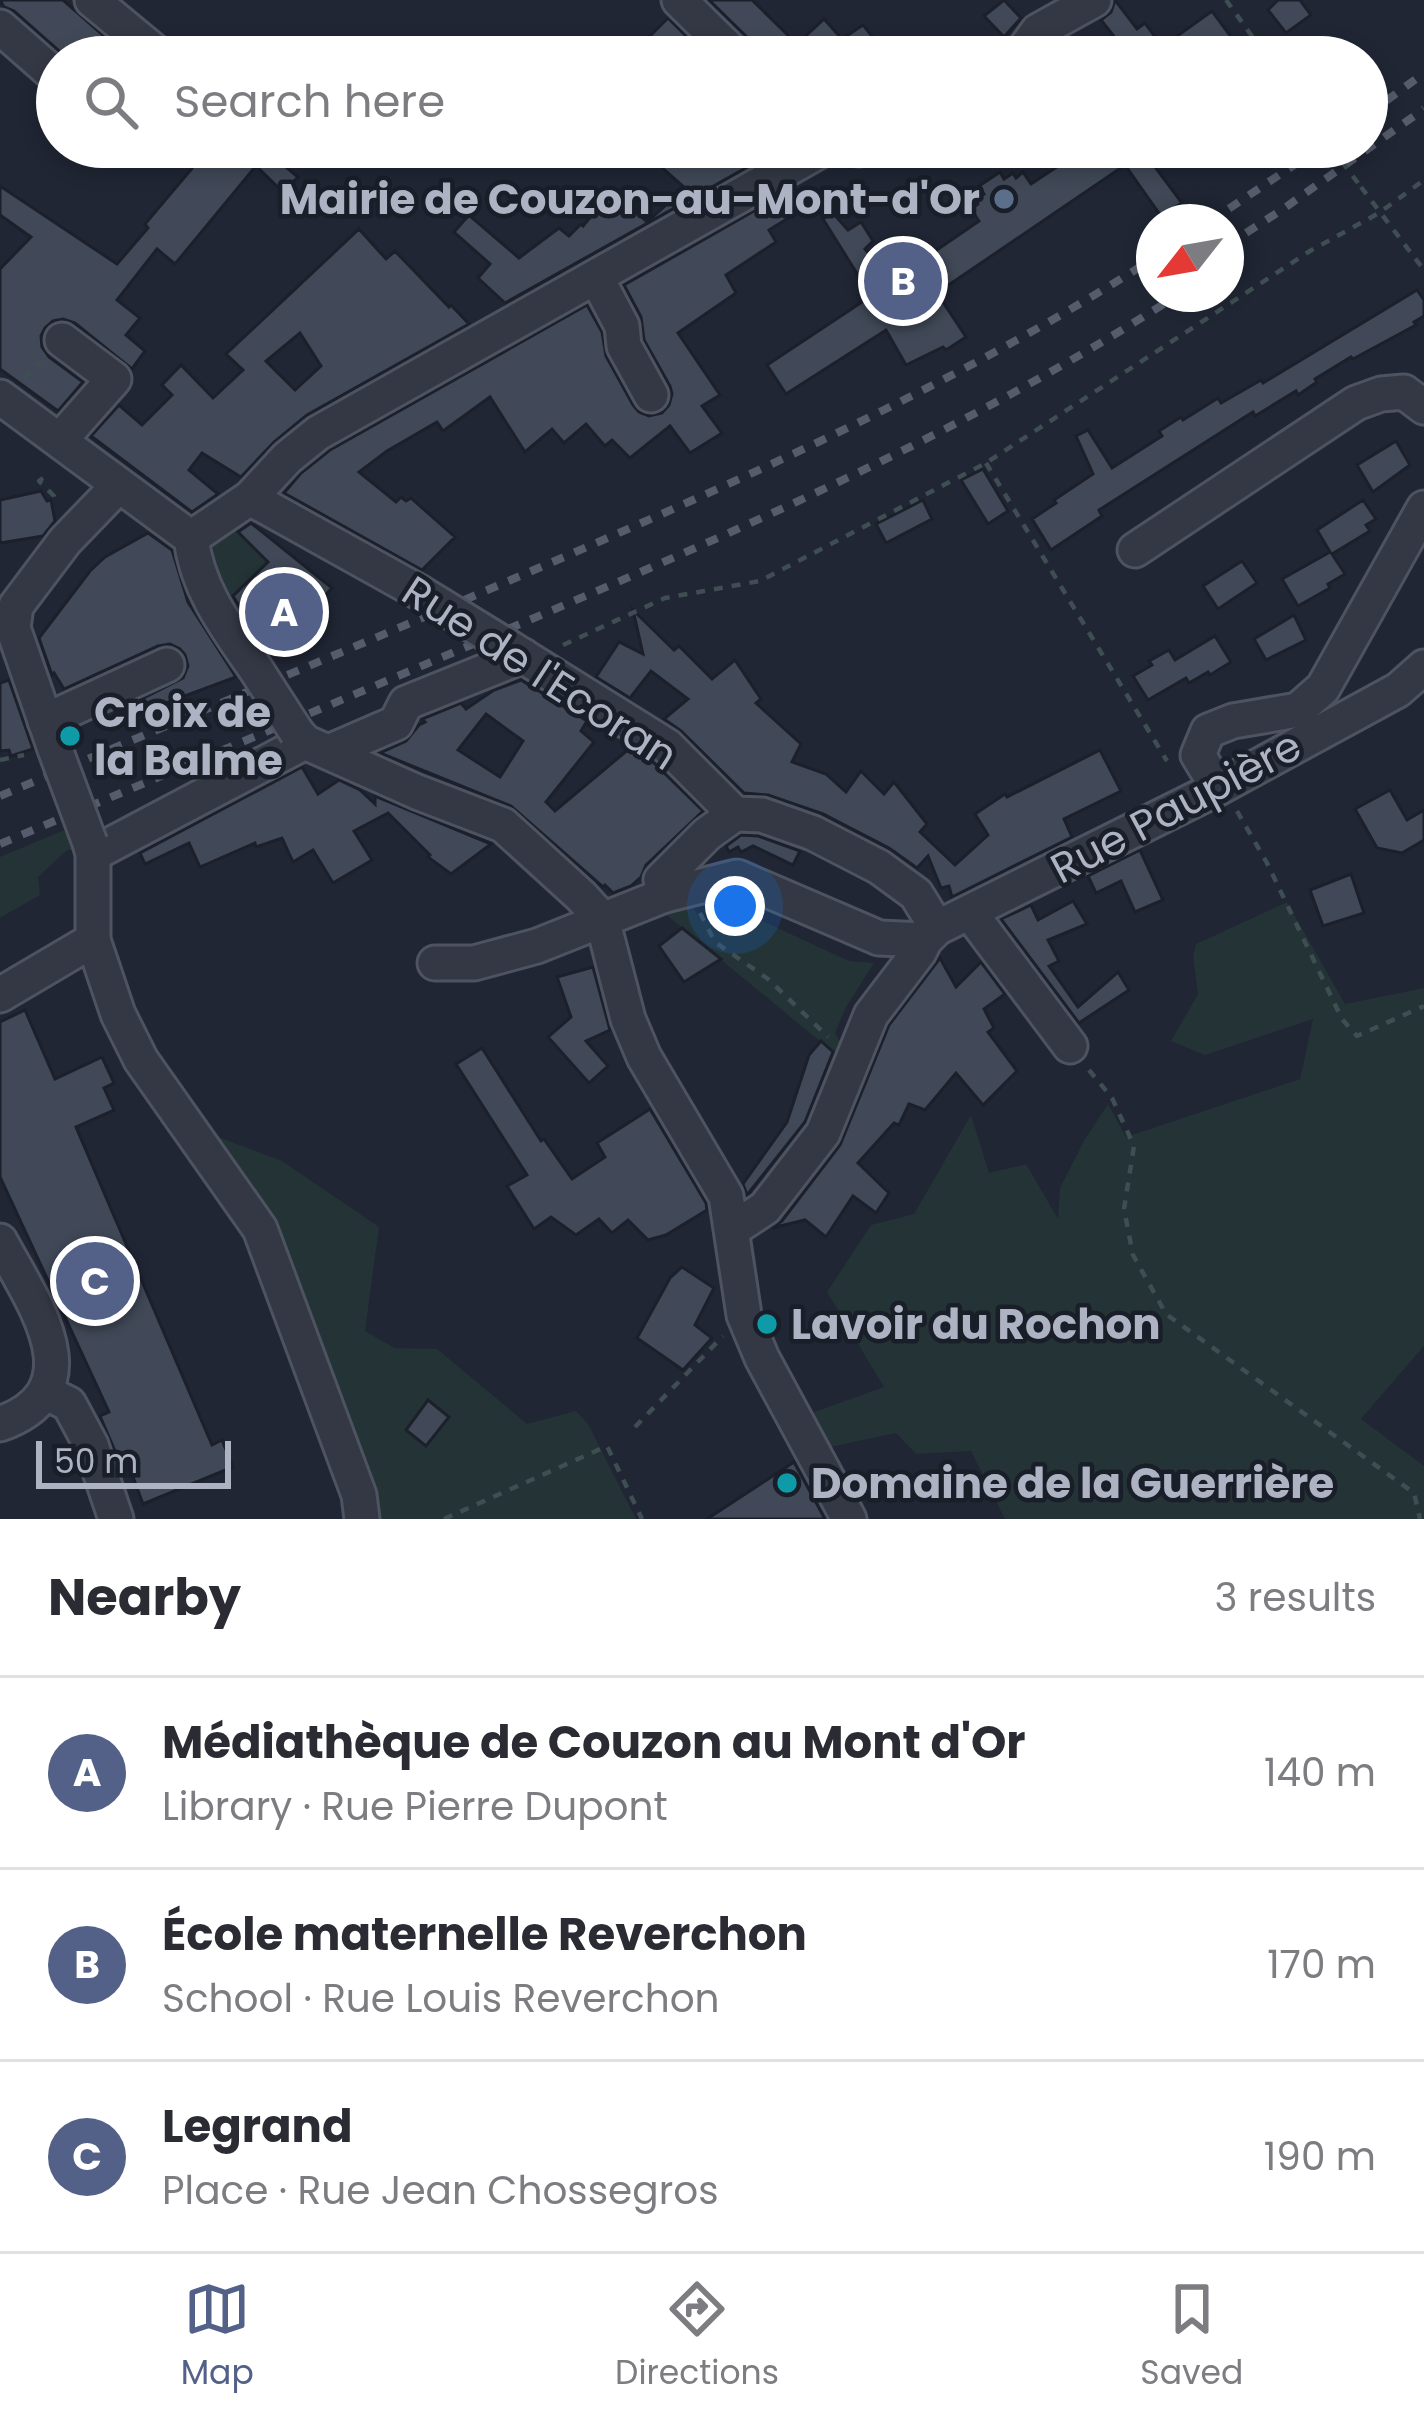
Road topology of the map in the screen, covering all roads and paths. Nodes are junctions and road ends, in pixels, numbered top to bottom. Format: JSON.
{"nodes":[{"id":1,"x":92,"y":0,"type":"edge"},
{"id":2,"x":679,"y":0,"type":"edge"},
{"id":3,"x":1094,"y":0,"type":"edge"},
{"id":4,"x":1226,"y":0,"type":"edge"},
{"id":5,"x":0,"y":27,"type":"edge"},
{"id":6,"x":136,"y":36,"type":"edge"},
{"id":7,"x":716,"y":36,"type":"edge"},
{"id":8,"x":1034,"y":36,"type":"edge"},
{"id":9,"x":1252,"y":36,"type":"edge"},
{"id":10,"x":36,"y":59,"type":"edge"},
{"id":11,"x":789,"y":168,"type":"edge"},
{"id":12,"x":1346,"y":168,"type":"edge"},
{"id":13,"x":1424,"y":180,"type":"edge"},
{"id":14,"x":1379,"y":213,"type":"junction"},
{"id":15,"x":1424,"y":270,"type":"edge"},
{"id":16,"x":596,"y":277,"type":"junction"},
{"id":17,"x":62,"y":340,"type":"joint"},
{"id":18,"x":650,"y":395,"type":"dead end"},
{"id":19,"x":2,"y":398,"type":"edge"},
{"id":20,"x":1424,"y":407,"type":"edge"},
{"id":21,"x":60,"y":440,"type":"junction"},
{"id":22,"x":986,"y":463,"type":"junction"},
{"id":23,"x":43,"y":478,"type":"dead end"},
{"id":24,"x":118,"y":486,"type":"junction"},
{"id":25,"x":49,"y":490,"type":"dead end"},
{"id":26,"x":250,"y":498,"type":"junction"},
{"id":27,"x":1424,"y":508,"type":"edge"},
{"id":28,"x":191,"y":538,"type":"junction"},
{"id":29,"x":1135,"y":550,"type":"dead end"},
{"id":30,"x":9,"y":653,"type":"edge"},
{"id":31,"x":521,"y":654,"type":"junction"},
{"id":32,"x":166,"y":665,"type":"dead end"},
{"id":33,"x":1424,"y":667,"type":"edge"},
{"id":34,"x":50,"y":735,"type":"junction"},
{"id":35,"x":310,"y":742,"type":"junction"},
{"id":36,"x":1167,"y":762,"type":"dead end"},
{"id":37,"x":1217,"y":788,"type":"junction"},
{"id":38,"x":735,"y":814,"type":"junction"},
{"id":39,"x":92,"y":849,"type":"junction"},
{"id":40,"x":664,"y":896,"type":"junction"},
{"id":41,"x":970,"y":914,"type":"junction"},
{"id":42,"x":602,"y":919,"type":"junction"},
{"id":43,"x":703,"y":923,"type":"dead end"},
{"id":44,"x":931,"y":934,"type":"junction"},
{"id":45,"x":93,"y":940,"type":"junction"},
{"id":46,"x":435,"y":963,"type":"dead end"},
{"id":47,"x":0,"y":995,"type":"edge"},
{"id":48,"x":1424,"y":1006,"type":"edge"},
{"id":49,"x":1070,"y":1046,"type":"joint"},
{"id":50,"x":854,"y":1062,"type":"junction"},
{"id":51,"x":733,"y":1229,"type":"junction"},
{"id":52,"x":0,"y":1241,"type":"edge"},
{"id":53,"x":744,"y":1315,"type":"junction"},
{"id":54,"x":45,"y":1392,"type":"junction"},
{"id":55,"x":0,"y":1424,"type":"edge"},
{"id":56,"x":635,"y":1427,"type":"dead end"},
{"id":57,"x":116,"y":1519,"type":"edge"},
{"id":58,"x":362,"y":1519,"type":"edge"},
{"id":59,"x":444,"y":1519,"type":"edge"},
{"id":60,"x":642,"y":1519,"type":"edge"},
{"id":61,"x":849,"y":1519,"type":"edge"},
{"id":62,"x":1420,"y":1519,"type":"edge"}],
"edges":[{"from":1,"to":6,"type":"street"},
{"from":2,"to":7,"type":"street"},
{"from":3,"to":8,"type":"street"},
{"from":4,"to":9,"type":"path"},
{"from":5,"to":10,"type":"street"},
{"from":11,"to":16,"type":"street"},
{"from":12,"to":14,"type":"path","bridge":true},
{"from":13,"to":14,"type":"path"},
{"from":14,"to":15,"type":"path"},
{"from":14,"to":22,"type":"path"},
{"from":16,"to":18,"type":"street"},
{"from":16,"to":26,"type":"street"},
{"from":17,"to":19,"type":"path"},
{"from":17,"to":21,"type":"street"},
{"from":19,"to":21,"type":"street"},
{"from":20,"to":29,"type":"street"},
{"from":21,"to":24,"type":"street"},
{"from":22,"to":31,"type":"path"},
{"from":22,"to":36,"type":"path"},
{"from":23,"to":25,"type":"path"},
{"from":24,"to":28,"type":"street"},
{"from":24,"to":30,"type":"street"},
{"from":26,"to":28,"type":"street"},
{"from":26,"to":31,"type":"street","name":"Rue de l'Ecoran","bridge":true},
{"from":27,"to":37,"type":"street"},
{"from":28,"to":35,"type":"street","bridge":true},
{"from":30,"to":34,"type":"street"},
{"from":31,"to":35,"type":"street"},
{"from":31,"to":38,"type":"street","name":"Rue de l'Ecoran"},
{"from":32,"to":34,"type":"street"},
{"from":33,"to":37,"type":"street","name":"Rue Paupière"},
{"from":34,"to":39,"type":"street","bridge":true},
{"from":35,"to":39,"type":"street"},
{"from":35,"to":42,"type":"street"},
{"from":37,"to":41,"type":"street","name":"Rue Paupière"},
{"from":37,"to":48,"type":"path"},
{"from":38,"to":40,"type":"street"},
{"from":38,"to":44,"type":"street"},
{"from":39,"to":45,"type":"street"},
{"from":40,"to":42,"type":"street"},
{"from":40,"to":44,"type":"street"},
{"from":41,"to":44,"type":"street","name":"Rue Paupière"},
{"from":41,"to":49,"type":"street"},
{"from":42,"to":46,"type":"street"},
{"from":42,"to":51,"type":"street"},
{"from":43,"to":50,"type":"path"},
{"from":44,"to":50,"type":"street"},
{"from":45,"to":47,"type":"street"},
{"from":45,"to":58,"type":"street"},
{"from":49,"to":62,"type":"path"},
{"from":50,"to":51,"type":"street"},
{"from":51,"to":53,"type":"street"},
{"from":52,"to":54,"type":"street"},
{"from":53,"to":56,"type":"path"},
{"from":53,"to":61,"type":"street"},
{"from":54,"to":55,"type":"street"},
{"from":54,"to":57,"type":"street"},
{"from":59,"to":60,"type":"path"}]}
